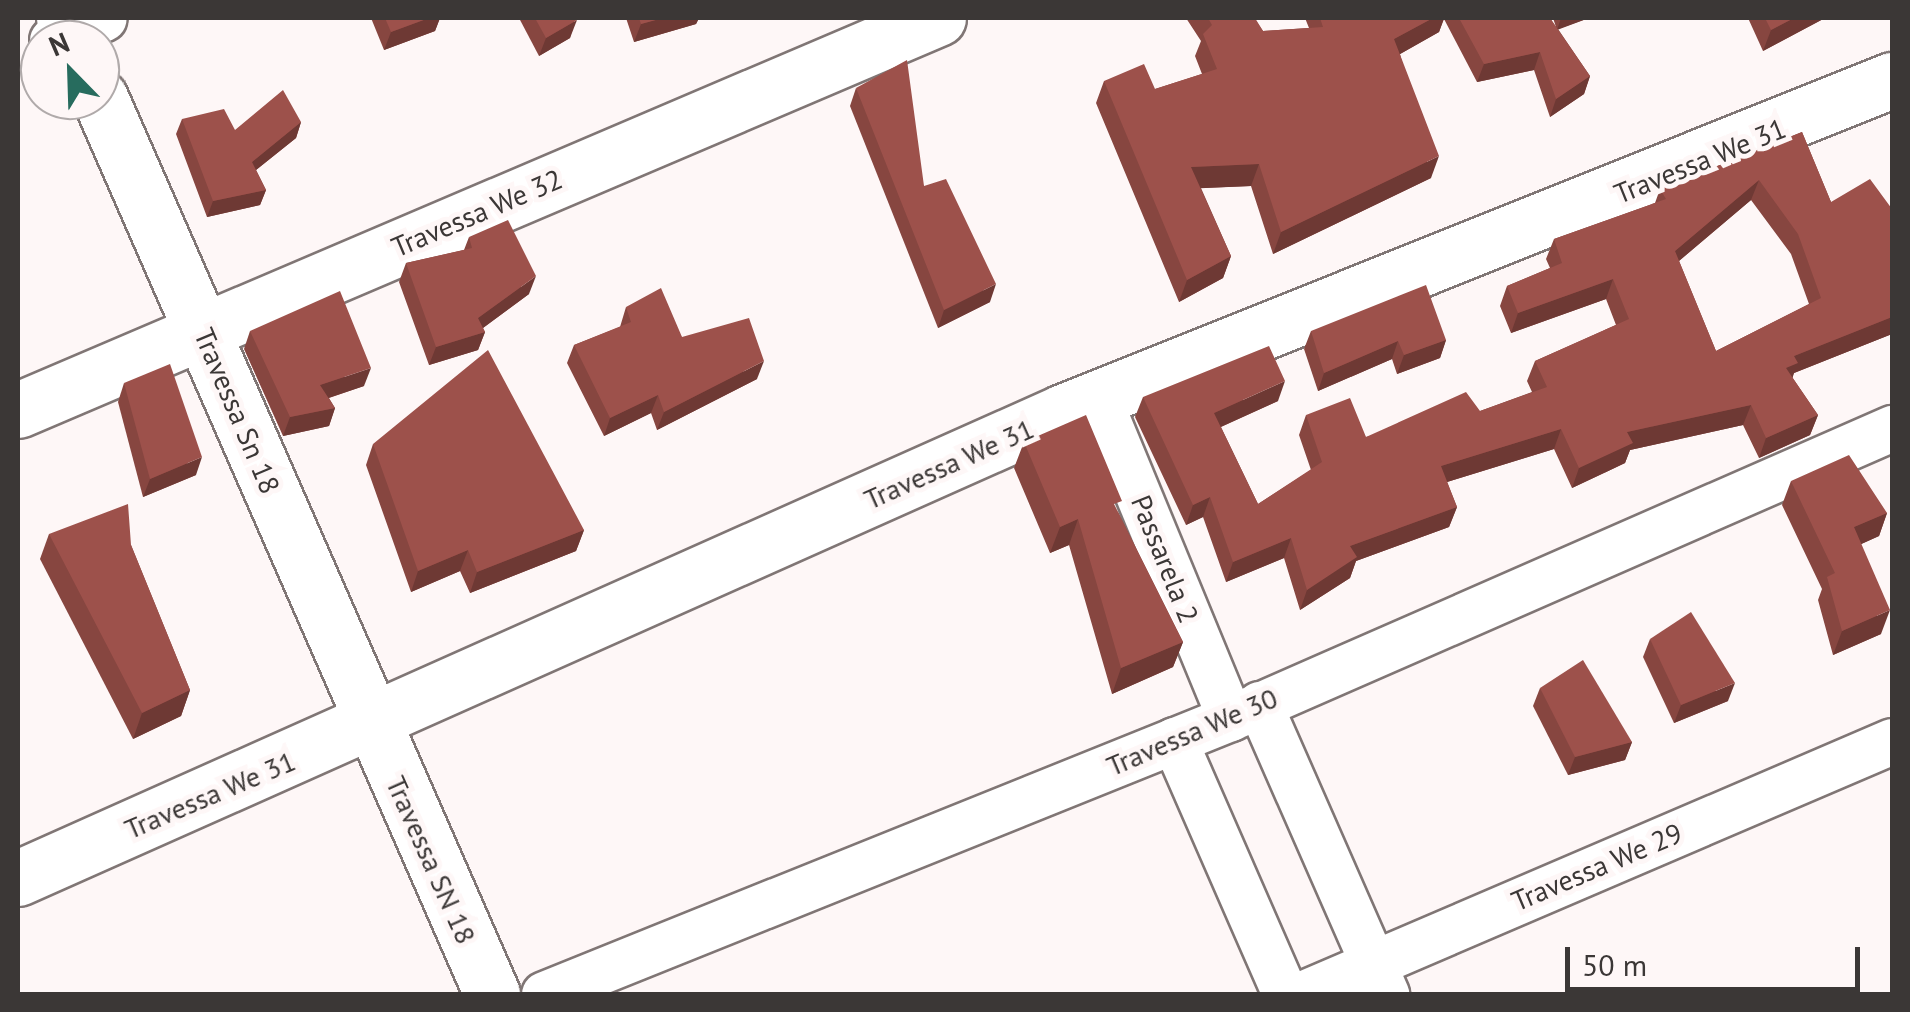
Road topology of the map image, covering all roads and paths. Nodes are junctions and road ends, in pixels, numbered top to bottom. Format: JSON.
{"nodes":[{"id":1,"x":938,"y":18,"type":"edge"},
{"id":2,"x":1892,"y":80,"type":"edge"},
{"id":3,"x":110,"y":120,"type":"edge"},
{"id":4,"x":202,"y":328,"type":"junction"},
{"id":5,"x":1100,"y":400,"type":"junction"},
{"id":6,"x":18,"y":410,"type":"edge"},
{"id":7,"x":1892,"y":428,"type":"edge"},
{"id":8,"x":1245,"y":711,"type":"junction"},
{"id":9,"x":370,"y":726,"type":"junction"},
{"id":10,"x":1174,"y":740,"type":"junction"},
{"id":11,"x":1892,"y":741,"type":"edge"},
{"id":12,"x":18,"y":878,"type":"edge"},
{"id":13,"x":1380,"y":978,"type":"edge"},
{"id":14,"x":492,"y":994,"type":"edge"},
{"id":15,"x":544,"y":994,"type":"edge"},
{"id":16,"x":1285,"y":994,"type":"edge"},
{"id":17,"x":1302,"y":994,"type":"edge"}],
"edges":[{"from":1,"to":4,"type":"main road","name":"Travessa We 32"},
{"from":2,"to":5,"type":"main road","name":"Travessa We 31"},
{"from":3,"to":4,"type":"main road","name":"Travessa Sn 18"},
{"from":4,"to":6,"type":"main road","name":"Travessa We 32"},
{"from":4,"to":9,"type":"main road","name":"Travessa Sn 18"},
{"from":5,"to":8,"type":"street","name":"Passarela 2"},
{"from":5,"to":9,"type":"main road","name":"Travessa We 31"},
{"from":7,"to":8,"type":"street","name":"Travessa We 30"},
{"from":8,"to":10,"type":"street","name":"Travessa We 30"},
{"from":8,"to":13,"type":"street","name":"Passarela 2"},
{"from":9,"to":12,"type":"main road","name":"Travessa We 31"},
{"from":9,"to":14,"type":"main road","name":"Travessa SN 18"},
{"from":10,"to":15,"type":"street","name":"Travessa We 30"},
{"from":10,"to":16,"type":"street"},
{"from":11,"to":13,"type":"street","name":"Travessa We 29"},
{"from":13,"to":17,"type":"street","name":"Travessa We 29"}]}
